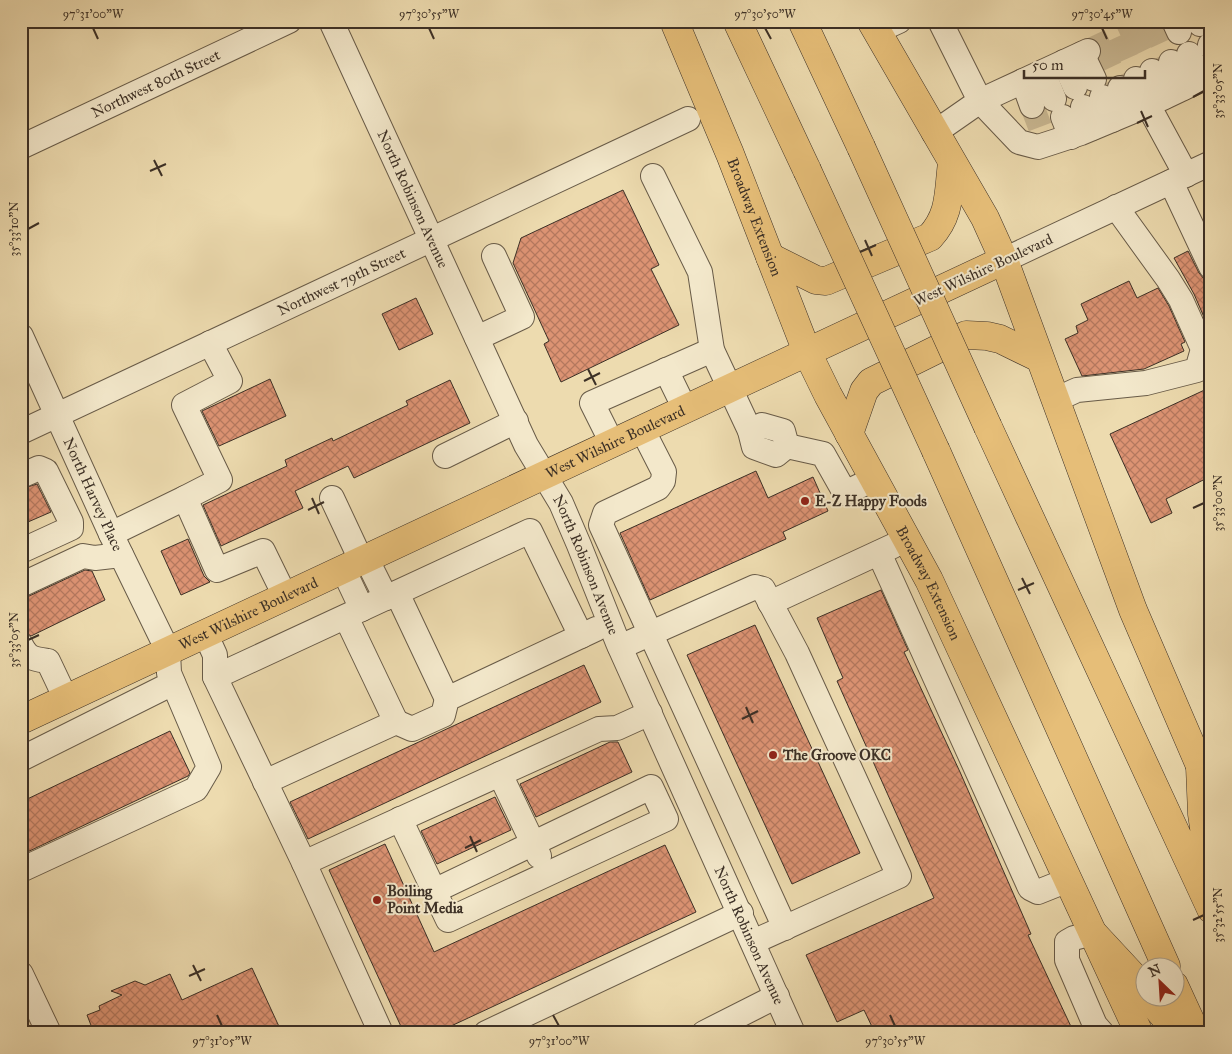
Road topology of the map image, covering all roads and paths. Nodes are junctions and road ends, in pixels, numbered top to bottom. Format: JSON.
{"nodes":[{"id":1,"x":290,"y":21,"type":"edge"},
{"id":2,"x":331,"y":21,"type":"edge"},
{"id":3,"x":674,"y":21,"type":"edge"},
{"id":4,"x":737,"y":21,"type":"edge"},
{"id":5,"x":802,"y":21,"type":"edge"},
{"id":6,"x":940,"y":21,"type":"edge"},
{"id":7,"x":882,"y":25,"type":"edge"},
{"id":8,"x":1060,"y":64,"type":"junction"},
{"id":9,"x":1135,"y":90,"type":"edge"},
{"id":10,"x":980,"y":101,"type":"junction"},
{"id":11,"x":688,"y":119,"type":"dead end"},
{"id":12,"x":1039,"y":126,"type":"junction"},
{"id":13,"x":934,"y":133,"type":"junction"},
{"id":14,"x":21,"y":147,"type":"edge"},
{"id":15,"x":952,"y":164,"type":"junction"},
{"id":16,"x":1211,"y":164,"type":"edge"},
{"id":17,"x":653,"y":176,"type":"dead end"},
{"id":18,"x":1178,"y":178,"type":"junction"},
{"id":19,"x":1116,"y":208,"type":"junction"},
{"id":20,"x":432,"y":240,"type":"junction"},
{"id":21,"x":494,"y":256,"type":"dead end"},
{"id":22,"x":770,"y":257,"type":"junction"},
{"id":23,"x":1004,"y":260,"type":"junction"},
{"id":24,"x":1211,"y":267,"type":"edge"},
{"id":25,"x":21,"y":336,"type":"edge"},
{"id":26,"x":477,"y":338,"type":"junction"},
{"id":27,"x":210,"y":343,"type":"junction"},
{"id":28,"x":712,"y":350,"type":"junction"},
{"id":29,"x":807,"y":352,"type":"junction"},
{"id":30,"x":1039,"y":358,"type":"junction"},
{"id":31,"x":1204,"y":369,"type":"edge"},
{"id":32,"x":666,"y":370,"type":"junction"},
{"id":33,"x":730,"y":388,"type":"junction"},
{"id":34,"x":1055,"y":400,"type":"junction"},
{"id":35,"x":684,"y":409,"type":"junction"},
{"id":36,"x":58,"y":414,"type":"junction"},
{"id":37,"x":516,"y":421,"type":"junction"},
{"id":38,"x":642,"y":429,"type":"junction"},
{"id":39,"x":21,"y":432,"type":"edge"},
{"id":40,"x":849,"y":434,"type":"junction"},
{"id":41,"x":612,"y":443,"type":"junction"},
{"id":42,"x":445,"y":456,"type":"dead end"},
{"id":43,"x":544,"y":475,"type":"junction"},
{"id":44,"x":21,"y":476,"type":"edge"},
{"id":45,"x":874,"y":479,"type":"junction"},
{"id":46,"x":185,"y":498,"type":"junction"},
{"id":47,"x":332,"y":498,"type":"dead end"},
{"id":48,"x":907,"y":540,"type":"junction"},
{"id":49,"x":116,"y":545,"type":"junction"},
{"id":50,"x":21,"y":551,"type":"edge"},
{"id":51,"x":879,"y":553,"type":"junction"},
{"id":52,"x":357,"y":562,"type":"junction"},
{"id":53,"x":21,"y":584,"type":"edge"},
{"id":54,"x":285,"y":596,"type":"junction"},
{"id":55,"x":392,"y":596,"type":"junction"},
{"id":56,"x":770,"y":603,"type":"junction"},
{"id":57,"x":354,"y":613,"type":"junction"},
{"id":58,"x":610,"y":623,"type":"junction"},
{"id":59,"x":205,"y":633,"type":"junction"},
{"id":60,"x":650,"y":634,"type":"junction"},
{"id":61,"x":581,"y":636,"type":"junction"},
{"id":62,"x":21,"y":645,"type":"edge"},
{"id":63,"x":620,"y":647,"type":"junction"},
{"id":64,"x":168,"y":651,"type":"junction"},
{"id":65,"x":216,"y":677,"type":"junction"},
{"id":66,"x":173,"y":683,"type":"junction"},
{"id":67,"x":76,"y":694,"type":"junction"},
{"id":68,"x":448,"y":699,"type":"junction"},
{"id":69,"x":650,"y":713,"type":"junction"},
{"id":70,"x":21,"y":720,"type":"edge"},
{"id":71,"x":101,"y":720,"type":"junction"},
{"id":72,"x":396,"y":722,"type":"junction"},
{"id":73,"x":21,"y":759,"type":"edge"},
{"id":74,"x":500,"y":774,"type":"junction"},
{"id":75,"x":1205,"y":779,"type":"edge"},
{"id":76,"x":265,"y":782,"type":"junction"},
{"id":77,"x":684,"y":789,"type":"junction"},
{"id":78,"x":658,"y":801,"type":"junction"},
{"id":79,"x":400,"y":819,"type":"junction"},
{"id":80,"x":533,"y":843,"type":"junction"},
{"id":81,"x":304,"y":863,"type":"junction"},
{"id":82,"x":21,"y":870,"type":"edge"},
{"id":83,"x":548,"y":874,"type":"junction"},
{"id":84,"x":1211,"y":875,"type":"edge"},
{"id":85,"x":1068,"y":880,"type":"junction"},
{"id":86,"x":434,"y":890,"type":"junction"},
{"id":87,"x":1211,"y":909,"type":"edge"},
{"id":88,"x":741,"y":913,"type":"junction"},
{"id":89,"x":785,"y":928,"type":"junction"},
{"id":90,"x":1092,"y":933,"type":"junction"},
{"id":91,"x":753,"y":942,"type":"junction"},
{"id":92,"x":1162,"y":956,"type":"edge"},
{"id":93,"x":21,"y":974,"type":"edge"},
{"id":94,"x":1134,"y":978,"type":"edge"},
{"id":95,"x":777,"y":996,"type":"junction"},
{"id":96,"x":1155,"y":1006,"type":"edge"},
{"id":97,"x":1184,"y":1006,"type":"edge"},
{"id":98,"x":1133,"y":1031,"type":"edge"},
{"id":99,"x":49,"y":1033,"type":"edge"},
{"id":100,"x":381,"y":1033,"type":"edge"},
{"id":101,"x":486,"y":1033,"type":"edge"},
{"id":102,"x":704,"y":1033,"type":"edge"},
{"id":103,"x":793,"y":1033,"type":"edge"},
{"id":104,"x":1102,"y":1033,"type":"edge"},
{"id":105,"x":1178,"y":1033,"type":"edge"},
{"id":106,"x":1196,"y":1033,"type":"edge"}],
"edges":[{"from":1,"to":14,"type":"street","name":"Northwest 80th Street"},
{"from":2,"to":20,"type":"street","name":"North Robinson Avenue"},
{"from":3,"to":22,"type":"main road","name":"Broadway Extension"},
{"from":4,"to":92,"type":"main road","bridge":true},
{"from":5,"to":87,"type":"main road","bridge":true},
{"from":6,"to":10,"type":"street"},
{"from":7,"to":13,"type":"main road"},
{"from":8,"to":9,"type":"street"},
{"from":8,"to":9,"type":"street"},
{"from":8,"to":10,"type":"street"},
{"from":8,"to":12,"type":"street"},
{"from":9,"to":12,"type":"street"},
{"from":9,"to":18,"type":"street"},
{"from":10,"to":12,"type":"street"},
{"from":10,"to":13,"type":"street"},
{"from":11,"to":20,"type":"street","name":"Northwest 79th Street"},
{"from":13,"to":15,"type":"main road"},
{"from":15,"to":22,"type":"main road"},
{"from":15,"to":23,"type":"main road"},
{"from":16,"to":18,"type":"street","name":"West Wilshire Boulevard"},
{"from":17,"to":28,"type":"street"},
{"from":18,"to":19,"type":"street","name":"West Wilshire Boulevard"},
{"from":18,"to":24,"type":"street"},
{"from":19,"to":23,"type":"street","name":"West Wilshire Boulevard"},
{"from":19,"to":31,"type":"street"},
{"from":20,"to":26,"type":"street","name":"North Robinson Avenue"},
{"from":20,"to":27,"type":"street","name":"Northwest 79th Street"},
{"from":21,"to":26,"type":"street"},
{"from":22,"to":29,"type":"main road","name":"Broadway Extension"},
{"from":23,"to":29,"type":"main road","name":"West Wilshire Boulevard"},
{"from":23,"to":30,"type":"main road"},
{"from":25,"to":36,"type":"street","name":"North Harvey Place"},
{"from":26,"to":37,"type":"street","name":"North Robinson Avenue"},
{"from":27,"to":36,"type":"street","name":"Northwest 79th Street"},
{"from":27,"to":46,"type":"street"},
{"from":28,"to":32,"type":"street"},
{"from":28,"to":33,"type":"street"},
{"from":29,"to":33,"type":"main road","name":"West Wilshire Boulevard"},
{"from":29,"to":40,"type":"main road","name":"Broadway Extension"},
{"from":30,"to":34,"type":"main road"},
{"from":30,"to":40,"type":"main road"},
{"from":31,"to":34,"type":"street"},
{"from":32,"to":35,"type":"street"},
{"from":32,"to":41,"type":"street"},
{"from":33,"to":35,"type":"main road","name":"West Wilshire Boulevard"},
{"from":33,"to":45,"type":"street"},
{"from":34,"to":75,"type":"main road"},
{"from":35,"to":38,"type":"main road","name":"West Wilshire Boulevard"},
{"from":36,"to":39,"type":"street","name":"Northwest 79th Street"},
{"from":36,"to":49,"type":"street","name":"North Harvey Place"},
{"from":37,"to":42,"type":"street"},
{"from":37,"to":43,"type":"street","name":"North Robinson Avenue"},
{"from":38,"to":41,"type":"main road","name":"West Wilshire Boulevard"},
{"from":38,"to":60,"type":"street"},
{"from":40,"to":45,"type":"main road","name":"Broadway Extension"},
{"from":41,"to":43,"type":"main road","name":"West Wilshire Boulevard"},
{"from":43,"to":52,"type":"main road","name":"West Wilshire Boulevard"},
{"from":43,"to":58,"type":"street","name":"North Robinson Avenue"},
{"from":44,"to":50,"type":"street"},
{"from":45,"to":48,"type":"main road","name":"Broadway Extension"},
{"from":46,"to":49,"type":"street"},
{"from":46,"to":54,"type":"street"},
{"from":47,"to":52,"type":"street"},
{"from":48,"to":51,"type":"street"},
{"from":48,"to":85,"type":"main road","name":"Broadway Extension"},
{"from":49,"to":53,"type":"street"},
{"from":49,"to":64,"type":"street","name":"North Harvey Place"},
{"from":51,"to":56,"type":"street"},
{"from":51,"to":85,"type":"street"},
{"from":52,"to":54,"type":"main road","name":"West Wilshire Boulevard"},
{"from":52,"to":55,"type":"street"},
{"from":52,"to":57,"type":"street"},
{"from":54,"to":59,"type":"main road","name":"West Wilshire Boulevard"},
{"from":55,"to":57,"type":"street"},
{"from":55,"to":61,"type":"street"},
{"from":55,"to":68,"type":"street"},
{"from":56,"to":60,"type":"street"},
{"from":56,"to":89,"type":"street"},
{"from":57,"to":65,"type":"street"},
{"from":57,"to":72,"type":"street"},
{"from":58,"to":61,"type":"street"},
{"from":58,"to":63,"type":"street","name":"North Robinson Avenue"},
{"from":59,"to":64,"type":"main road","name":"West Wilshire Boulevard"},
{"from":59,"to":65,"type":"street"},
{"from":60,"to":63,"type":"street"},
{"from":60,"to":89,"type":"street"},
{"from":61,"to":68,"type":"street"},
{"from":62,"to":67,"type":"street"},
{"from":63,"to":69,"type":"street","name":"North Robinson Avenue"},
{"from":64,"to":66,"type":"street"},
{"from":64,"to":67,"type":"main road","name":"West Wilshire Boulevard"},
{"from":65,"to":76,"type":"street"},
{"from":66,"to":71,"type":"street"},
{"from":66,"to":82,"type":"street"},
{"from":67,"to":70,"type":"main road","name":"West Wilshire Boulevard"},
{"from":67,"to":71,"type":"street"},
{"from":68,"to":72,"type":"street"},
{"from":69,"to":74,"type":"street"},
{"from":69,"to":77,"type":"street","name":"North Robinson Avenue"},
{"from":71,"to":73,"type":"street"},
{"from":72,"to":76,"type":"street"},
{"from":74,"to":79,"type":"street"},
{"from":74,"to":80,"type":"street"},
{"from":75,"to":84,"type":"main road"},
{"from":76,"to":81,"type":"street"},
{"from":77,"to":78,"type":"street"},
{"from":77,"to":88,"type":"street","name":"North Robinson Avenue"},
{"from":78,"to":80,"type":"street"},
{"from":78,"to":83,"type":"street"},
{"from":79,"to":81,"type":"street"},
{"from":79,"to":86,"type":"street"},
{"from":80,"to":83,"type":"street"},
{"from":80,"to":86,"type":"street"},
{"from":81,"to":100,"type":"street"},
{"from":83,"to":86,"type":"street"},
{"from":85,"to":90,"type":"main road","name":"Broadway Extension"},
{"from":88,"to":91,"type":"street","name":"North Robinson Avenue"},
{"from":88,"to":101,"type":"street"},
{"from":89,"to":91,"type":"street"},
{"from":90,"to":94,"type":"main road"},
{"from":90,"to":98,"type":"main road","name":"Broadway Extension"},
{"from":90,"to":104,"type":"street"},
{"from":91,"to":95,"type":"street","name":"North Robinson Avenue"},
{"from":93,"to":99,"type":"street"},
{"from":95,"to":102,"type":"street"},
{"from":95,"to":103,"type":"street","name":"North Robinson Avenue"},
{"from":96,"to":105,"type":"main road"},
{"from":97,"to":106,"type":"main road"}]}
